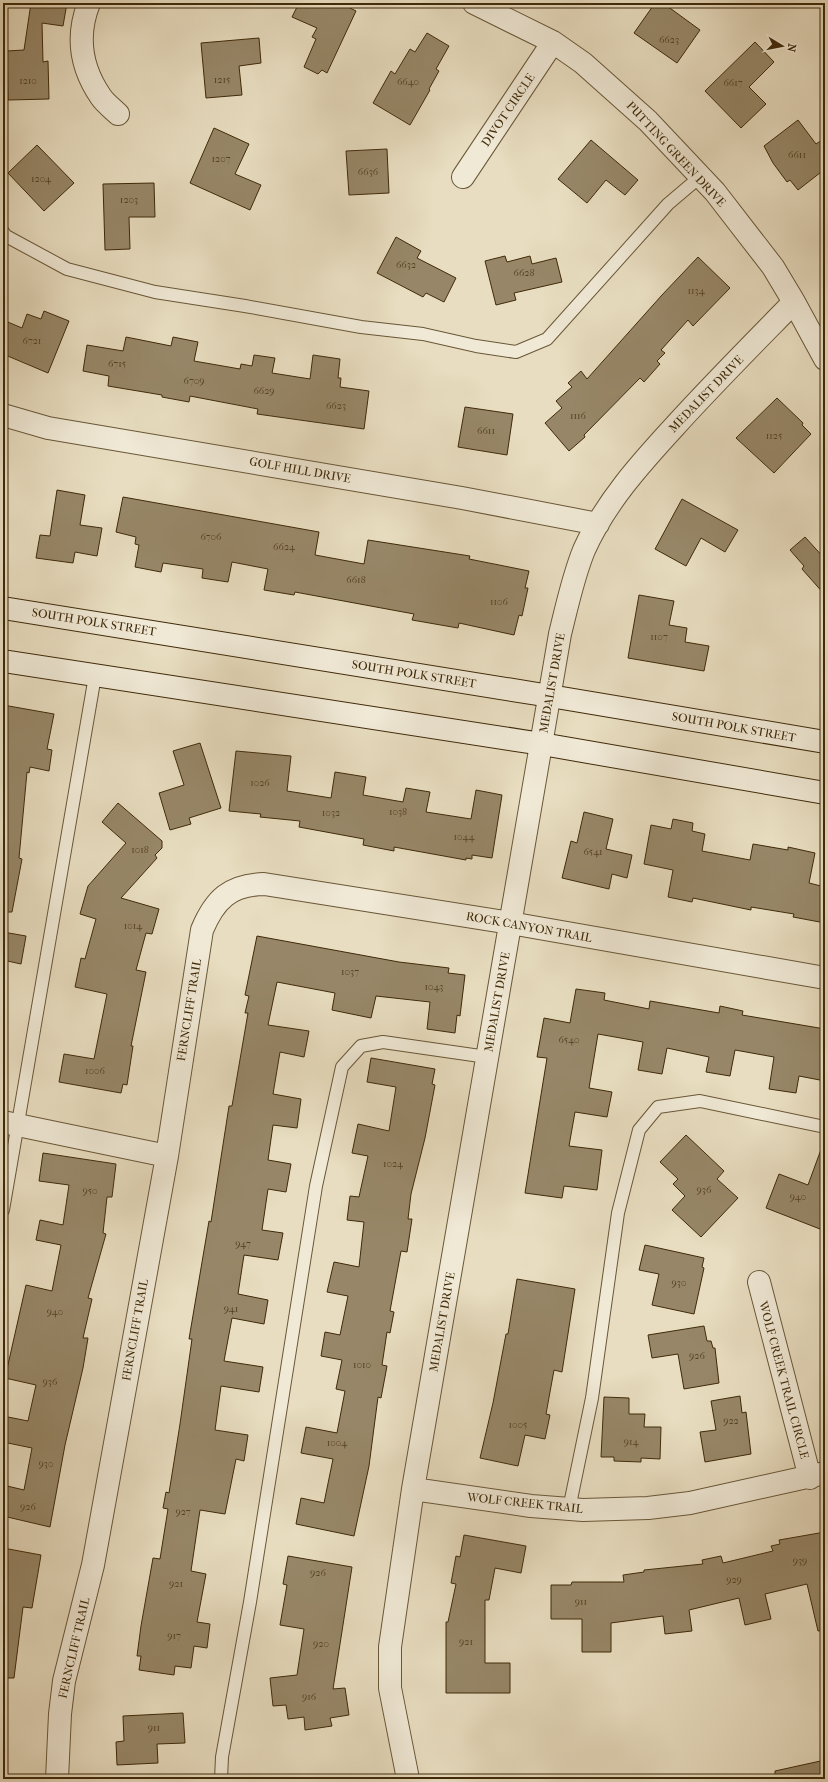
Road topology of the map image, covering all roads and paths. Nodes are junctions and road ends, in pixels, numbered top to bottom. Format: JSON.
{"nodes":[{"id":1,"x":89,"y":3,"type":"edge"},
{"id":2,"x":474,"y":3,"type":"edge"},
{"id":3,"x":553,"y":42,"type":"junction"},
{"id":4,"x":118,"y":114,"type":"dead end"},
{"id":5,"x":700,"y":176,"type":"junction"},
{"id":6,"x":463,"y":177,"type":"dead end"},
{"id":7,"x":3,"y":232,"type":"edge"},
{"id":8,"x":794,"y":302,"type":"junction"},
{"id":9,"x":825,"y":359,"type":"edge"},
{"id":10,"x":3,"y":415,"type":"edge"},
{"id":11,"x":598,"y":524,"type":"junction"},
{"id":12,"x":3,"y":608,"type":"edge"},
{"id":13,"x":3,"y":662,"type":"edge"},
{"id":14,"x":95,"y":676,"type":"junction"},
{"id":15,"x":550,"y":696,"type":"junction"},
{"id":16,"x":825,"y":742,"type":"edge"},
{"id":17,"x":542,"y":744,"type":"junction"},
{"id":18,"x":825,"y":793,"type":"edge"},
{"id":19,"x":233,"y":890,"type":"joint"},
{"id":20,"x":510,"y":924,"type":"junction"},
{"id":21,"x":825,"y":978,"type":"edge"},
{"id":22,"x":487,"y":1057,"type":"junction"},
{"id":23,"x":10,"y":1124,"type":"edge"},
{"id":24,"x":825,"y":1127,"type":"edge"},
{"id":25,"x":167,"y":1156,"type":"junction"},
{"id":26,"x":3,"y":1210,"type":"edge"},
{"id":27,"x":759,"y":1282,"type":"dead end"},
{"id":28,"x":818,"y":1475,"type":"edge"},
{"id":29,"x":414,"y":1489,"type":"junction"},
{"id":30,"x":569,"y":1509,"type":"junction"},
{"id":31,"x":57,"y":1779,"type":"edge"},
{"id":32,"x":221,"y":1779,"type":"edge"},
{"id":33,"x":408,"y":1779,"type":"edge"}],
"edges":[{"from":1,"to":4,"type":"street"},
{"from":2,"to":3,"type":"street","name":"PUTTING GREEN DRIVE"},
{"from":3,"to":5,"type":"street","name":"PUTTING GREEN DRIVE"},
{"from":3,"to":6,"type":"street","name":"DIVOT CIRCLE"},
{"from":5,"to":7,"type":"lane"},
{"from":5,"to":8,"type":"street","name":"PUTTING GREEN DRIVE"},
{"from":8,"to":9,"type":"street","name":"PUTTING GREEN DRIVE"},
{"from":8,"to":11,"type":"street","name":"MEDALIST DRIVE"},
{"from":10,"to":11,"type":"street","name":"GOLF HILL DRIVE"},
{"from":11,"to":15,"type":"street","name":"MEDALIST DRIVE"},
{"from":12,"to":15,"type":"street","name":"SOUTH POLK STREET"},
{"from":13,"to":14,"type":"street"},
{"from":14,"to":17,"type":"street"},
{"from":14,"to":23,"type":"lane"},
{"from":15,"to":16,"type":"street","name":"SOUTH POLK STREET"},
{"from":15,"to":17,"type":"street","name":"MEDALIST DRIVE"},
{"from":17,"to":18,"type":"street"},
{"from":17,"to":20,"type":"street","name":"MEDALIST DRIVE"},
{"from":19,"to":20,"type":"street","name":"ROCK CANYON TRAIL"},
{"from":19,"to":25,"type":"street","name":"FERNCLIFF TRAIL"},
{"from":20,"to":21,"type":"street","name":"ROCK CANYON TRAIL"},
{"from":20,"to":22,"type":"street","name":"MEDALIST DRIVE"},
{"from":22,"to":29,"type":"street","name":"MEDALIST DRIVE"},
{"from":22,"to":32,"type":"lane"},
{"from":23,"to":25,"type":"street"},
{"from":23,"to":26,"type":"lane"},
{"from":24,"to":30,"type":"lane"},
{"from":25,"to":31,"type":"street","name":"FERNCLIFF TRAIL"},
{"from":27,"to":28,"type":"street","name":"WOLF CREEK TRAIL CIRCLE"},
{"from":28,"to":30,"type":"street","name":"WOLF CREEK TRAIL"},
{"from":29,"to":30,"type":"street","name":"WOLF CREEK TRAIL"},
{"from":29,"to":33,"type":"street","name":"MEDALIST DRIVE"}]}
